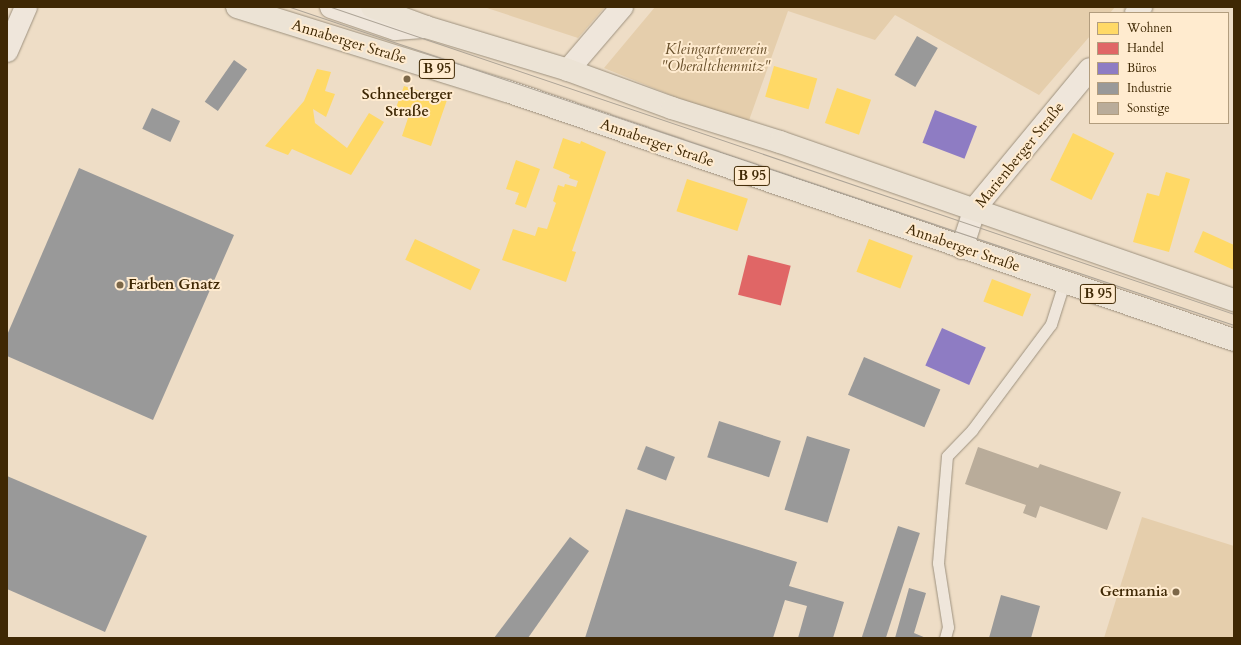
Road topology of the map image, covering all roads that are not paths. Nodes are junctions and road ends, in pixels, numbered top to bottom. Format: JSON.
{"nodes":[{"id":1,"x":26,"y":7,"type":"edge"},
{"id":2,"x":237,"y":7,"type":"edge"},
{"id":3,"x":331,"y":7,"type":"edge"},
{"id":4,"x":372,"y":7,"type":"edge"},
{"id":5,"x":622,"y":7,"type":"edge"},
{"id":6,"x":426,"y":27,"type":"junction"},
{"id":7,"x":7,"y":51,"type":"edge"},
{"id":8,"x":568,"y":70,"type":"junction"},
{"id":9,"x":1089,"y":70,"type":"edge"},
{"id":10,"x":975,"y":208,"type":"junction"},
{"id":11,"x":962,"y":248,"type":"junction"},
{"id":12,"x":1064,"y":282,"type":"junction"},
{"id":13,"x":1234,"y":300,"type":"edge"},
{"id":14,"x":1234,"y":340,"type":"edge"},
{"id":15,"x":945,"y":638,"type":"edge"}],
"edges":[{"from":1,"to":7,"type":"street"},
{"from":2,"to":11,"type":"main road","name":"Annaberger Straße","number":"B 95"},
{"from":3,"to":6,"type":"street","number":"B 95"},
{"from":4,"to":6,"type":"main road","number":"B 95"},
{"from":5,"to":8,"type":"street"},
{"from":6,"to":8,"type":"main road","number":"B 95"},
{"from":8,"to":10,"type":"main road","number":"B 95"},
{"from":9,"to":10,"type":"street","name":"Marienberger Straße"},
{"from":10,"to":11,"type":"street","name":"Marienberger Straße"},
{"from":10,"to":13,"type":"main road","number":"B 95"},
{"from":11,"to":12,"type":"main road","name":"Annaberger Straße","number":"B 95"},
{"from":12,"to":14,"type":"main road","name":"Annaberger Straße","number":"B 95"},
{"from":12,"to":15,"type":"lane"}]}
